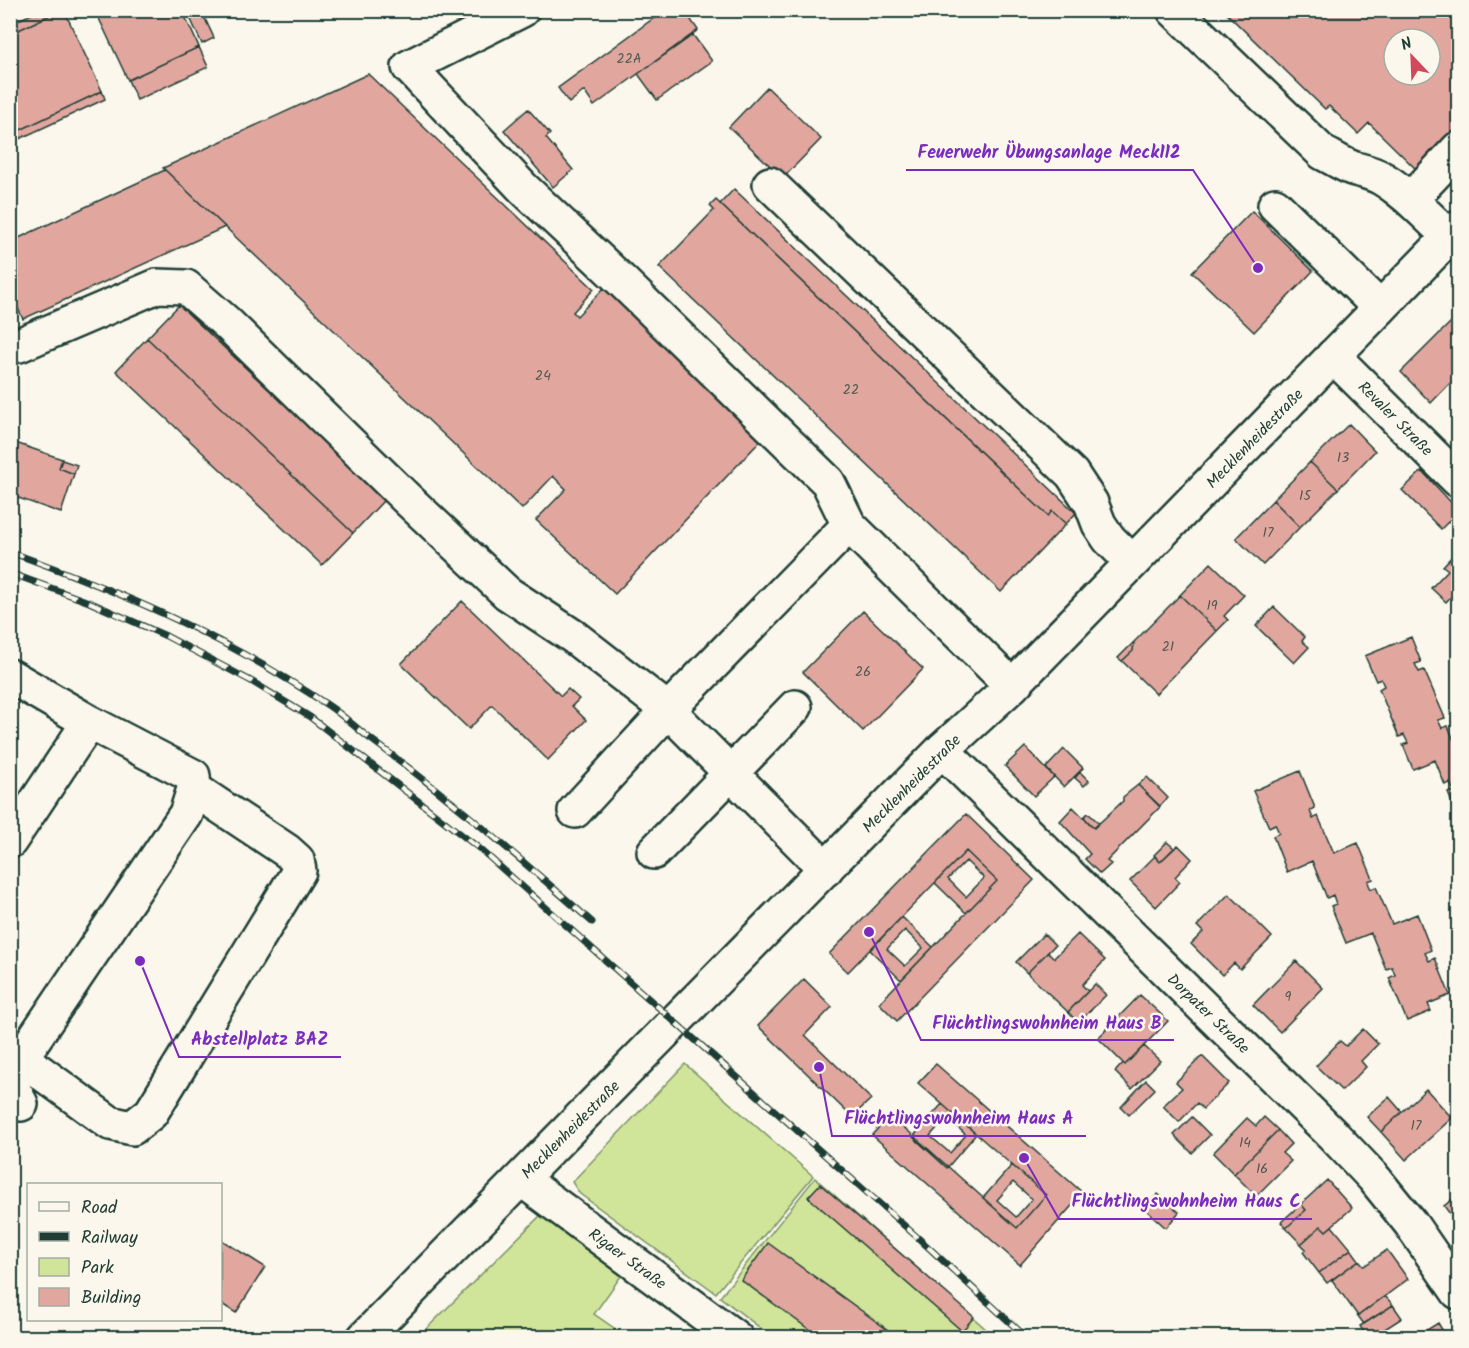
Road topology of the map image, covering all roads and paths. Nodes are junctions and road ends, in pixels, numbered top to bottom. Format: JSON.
{"nodes":[{"id":1,"x":522,"y":10,"type":"edge"},
{"id":2,"x":1174,"y":10,"type":"edge"},
{"id":3,"x":1458,"y":149,"type":"edge"},
{"id":4,"x":770,"y":184,"type":"dead end"},
{"id":5,"x":1411,"y":199,"type":"junction"},
{"id":6,"x":1275,"y":206,"type":"dead end"},
{"id":7,"x":1454,"y":232,"type":"edge"},
{"id":8,"x":1380,"y":308,"type":"junction"},
{"id":9,"x":19,"y":345,"type":"dead end"},
{"id":10,"x":1333,"y":356,"type":"junction"},
{"id":11,"x":1458,"y":480,"type":"edge"},
{"id":12,"x":849,"y":525,"type":"junction"},
{"id":13,"x":1132,"y":562,"type":"junction"},
{"id":14,"x":10,"y":676,"type":"edge"},
{"id":15,"x":1012,"y":686,"type":"junction"},
{"id":16,"x":795,"y":707,"type":"dead end"},
{"id":17,"x":668,"y":710,"type":"junction"},
{"id":18,"x":89,"y":722,"type":"junction"},
{"id":19,"x":942,"y":750,"type":"junction"},
{"id":20,"x":730,"y":773,"type":"junction"},
{"id":21,"x":194,"y":789,"type":"junction"},
{"id":22,"x":575,"y":811,"type":"dead end"},
{"id":23,"x":10,"y":841,"type":"edge"},
{"id":24,"x":654,"y":852,"type":"dead end"},
{"id":25,"x":826,"y":869,"type":"junction"},
{"id":26,"x":16,"y":1078,"type":"edge"},
{"id":27,"x":521,"y":1179,"type":"junction"},
{"id":28,"x":1458,"y":1292,"type":"edge"},
{"id":29,"x":364,"y":1338,"type":"edge"},
{"id":30,"x":736,"y":1338,"type":"edge"}],
"edges":[{"from":1,"to":12,"type":"main road"},
{"from":2,"to":5,"type":"main road"},
{"from":3,"to":5,"type":"main road"},
{"from":4,"to":13,"type":"main road"},
{"from":5,"to":7,"type":"main road"},
{"from":6,"to":8,"type":"main road"},
{"from":7,"to":8,"type":"main road","name":"Mecklenheidestraße"},
{"from":8,"to":10,"type":"main road","name":"Mecklenheidestraße"},
{"from":9,"to":17,"type":"main road"},
{"from":10,"to":11,"type":"main road","name":"Revaler Straße"},
{"from":10,"to":13,"type":"main road","name":"Mecklenheidestraße"},
{"from":12,"to":15,"type":"main road"},
{"from":12,"to":17,"type":"main road"},
{"from":13,"to":15,"type":"main road","name":"Mecklenheidestraße"},
{"from":14,"to":18,"type":"main road"},
{"from":15,"to":19,"type":"main road","name":"Mecklenheidestraße"},
{"from":16,"to":20,"type":"main road"},
{"from":17,"to":20,"type":"main road"},
{"from":17,"to":22,"type":"main road"},
{"from":18,"to":21,"type":"main road"},
{"from":18,"to":23,"type":"main road"},
{"from":19,"to":25,"type":"main road","name":"Mecklenheidestraße"},
{"from":19,"to":28,"type":"main road","name":"Dorpater Straße"},
{"from":20,"to":24,"type":"main road"},
{"from":20,"to":25,"type":"main road"},
{"from":21,"to":26,"type":"main road"},
{"from":21,"to":26,"type":"main road"},
{"from":25,"to":27,"type":"main road","name":"Mecklenheidestraße"},
{"from":27,"to":29,"type":"main road","name":"Mecklenheidestraße"},
{"from":27,"to":30,"type":"main road","name":"Rigaer Straße"}]}
